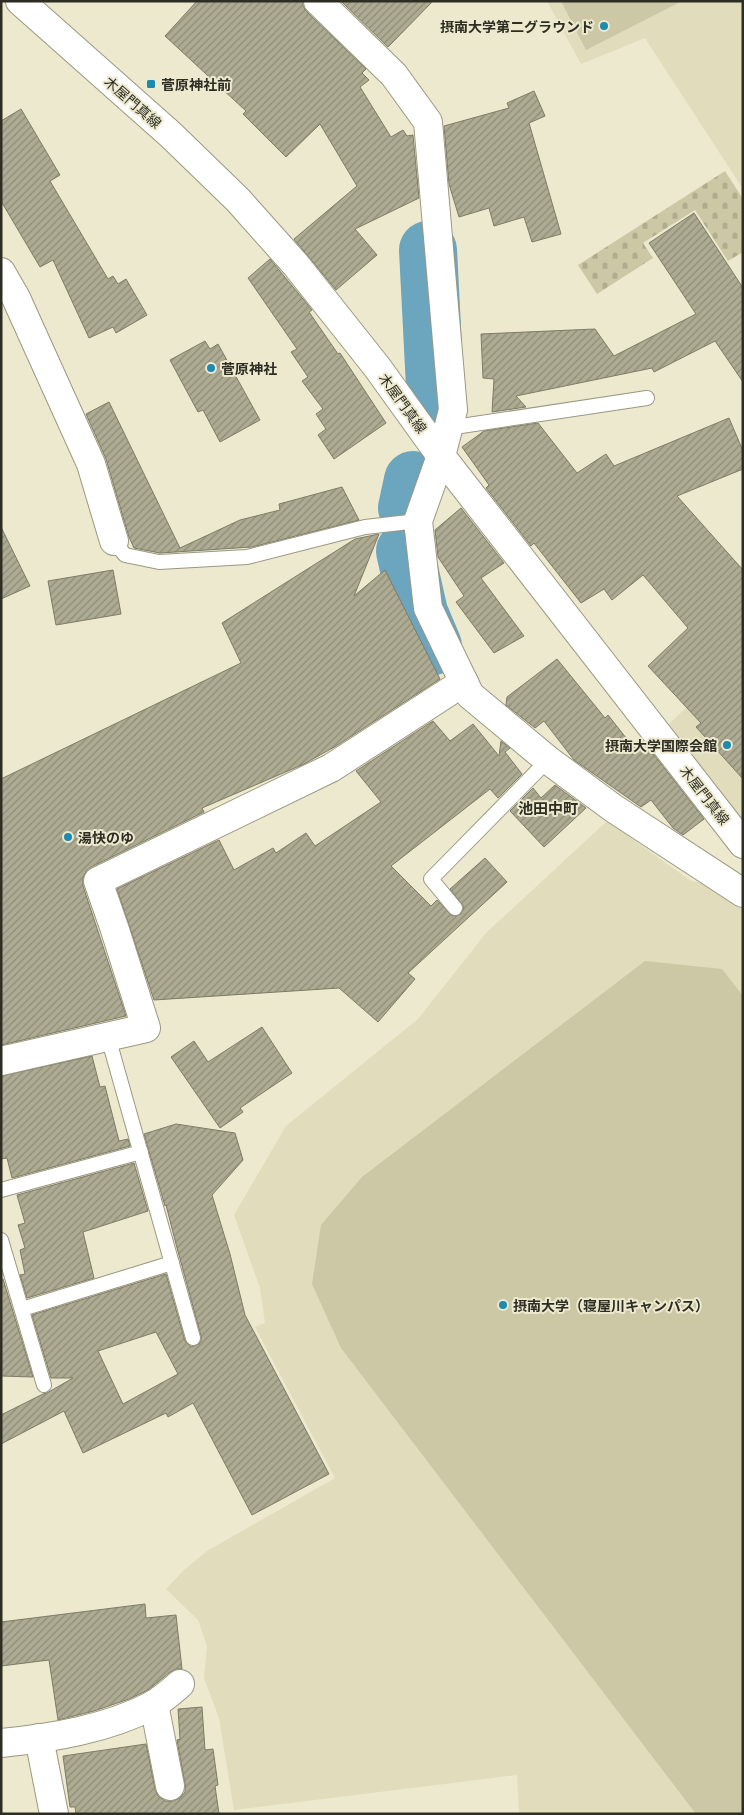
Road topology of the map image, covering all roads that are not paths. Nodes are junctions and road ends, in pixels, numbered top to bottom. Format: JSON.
{"nodes":[{"id":1,"x":20,"y":1,"type":"edge"},
{"id":2,"x":318,"y":1,"type":"edge"},
{"id":3,"x":1,"y":272,"type":"edge"},
{"id":4,"x":646,"y":398,"type":"dead end"},
{"id":5,"x":448,"y":428,"type":"junction"},
{"id":6,"x":441,"y":456,"type":"junction"},
{"id":7,"x":418,"y":520,"type":"junction"},
{"id":8,"x":114,"y":541,"type":"joint"},
{"id":9,"x":457,"y":687,"type":"junction"},
{"id":10,"x":543,"y":765,"type":"junction"},
{"id":11,"x":743,"y":844,"type":"edge"},
{"id":12,"x":743,"y":893,"type":"edge"},
{"id":13,"x":455,"y":908,"type":"dead end"},
{"id":14,"x":108,"y":1036,"type":"junction"},
{"id":15,"x":1,"y":1061,"type":"edge"},
{"id":16,"x":141,"y":1152,"type":"junction"},
{"id":17,"x":1,"y":1190,"type":"edge"},
{"id":18,"x":1,"y":1240,"type":"edge"},
{"id":19,"x":172,"y":1263,"type":"junction"},
{"id":20,"x":22,"y":1309,"type":"junction"},
{"id":21,"x":193,"y":1338,"type":"dead end"},
{"id":22,"x":44,"y":1385,"type":"dead end"},
{"id":23,"x":180,"y":1684,"type":"dead end"},
{"id":24,"x":154,"y":1704,"type":"junction"},
{"id":25,"x":39,"y":1738,"type":"junction"},
{"id":26,"x":1,"y":1743,"type":"edge"},
{"id":27,"x":170,"y":1786,"type":"dead end"},
{"id":28,"x":54,"y":1814,"type":"edge"}],
"edges":[{"from":1,"to":6,"type":"street","name":"木屋門真線"},
{"from":2,"to":5,"type":"street"},
{"from":3,"to":8,"type":"street"},
{"from":4,"to":5,"type":"lane"},
{"from":5,"to":6,"type":"street"},
{"from":6,"to":7,"type":"street"},
{"from":6,"to":11,"type":"street","name":"木屋門真線"},
{"from":7,"to":8,"type":"lane"},
{"from":7,"to":9,"type":"street"},
{"from":9,"to":10,"type":"street"},
{"from":9,"to":14,"type":"street"},
{"from":10,"to":12,"type":"street"},
{"from":10,"to":13,"type":"lane"},
{"from":14,"to":15,"type":"street"},
{"from":14,"to":16,"type":"lane"},
{"from":16,"to":17,"type":"lane"},
{"from":16,"to":19,"type":"lane"},
{"from":18,"to":20,"type":"lane"},
{"from":19,"to":20,"type":"lane"},
{"from":19,"to":21,"type":"lane"},
{"from":20,"to":22,"type":"lane"},
{"from":23,"to":24,"type":"street"},
{"from":24,"to":25,"type":"street"},
{"from":24,"to":27,"type":"street"},
{"from":25,"to":26,"type":"street"},
{"from":25,"to":28,"type":"street"}]}
